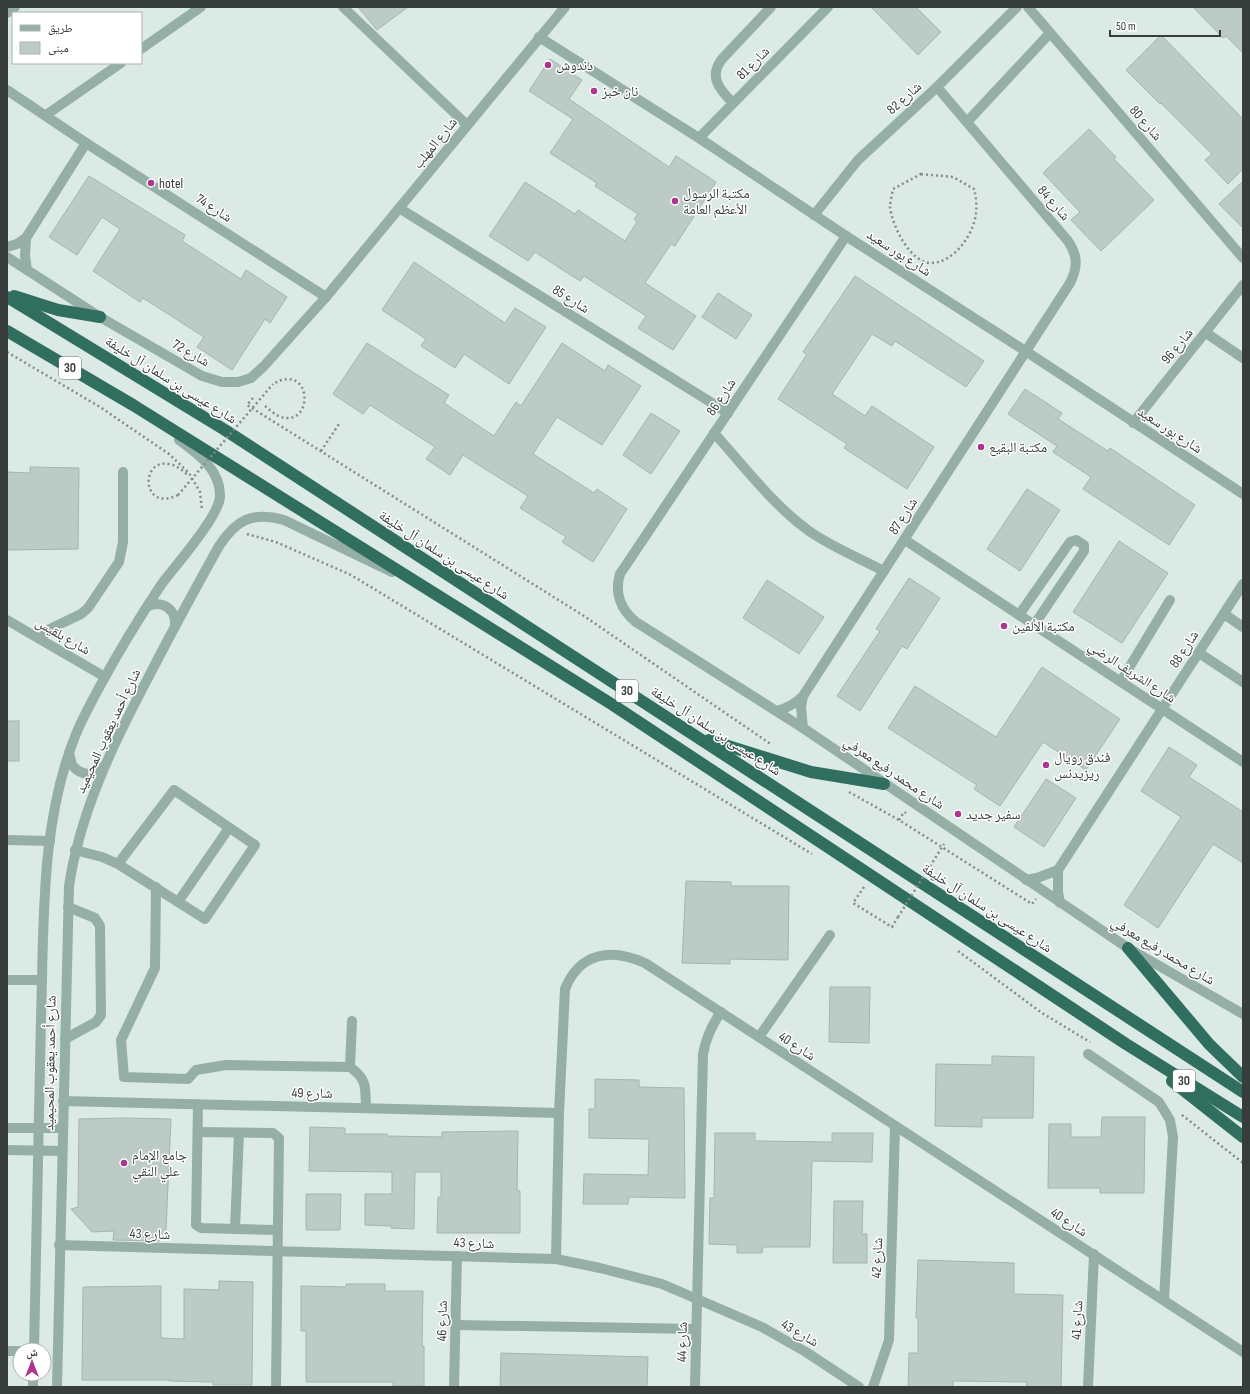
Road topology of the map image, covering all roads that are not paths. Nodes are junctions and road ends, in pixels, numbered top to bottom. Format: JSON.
{"nodes":[{"id":1,"x":15,"y":7,"type":"edge"},
{"id":2,"x":201,"y":7,"type":"edge"},
{"id":3,"x":343,"y":7,"type":"edge"},
{"id":4,"x":565,"y":7,"type":"edge"},
{"id":5,"x":771,"y":7,"type":"edge"},
{"id":6,"x":828,"y":7,"type":"edge"},
{"id":7,"x":1017,"y":7,"type":"edge"},
{"id":8,"x":1028,"y":7,"type":"edge"},
{"id":9,"x":7,"y":13,"type":"edge"},
{"id":10,"x":1050,"y":33,"type":"junction"},
{"id":11,"x":539,"y":38,"type":"junction"},
{"id":12,"x":142,"y":48,"type":"edge"},
{"id":13,"x":120,"y":64,"type":"edge"},
{"id":14,"x":937,"y":87,"type":"junction"},
{"id":15,"x":7,"y":90,"type":"edge"},
{"id":16,"x":733,"y":103,"type":"junction"},
{"id":17,"x":46,"y":115,"type":"junction"},
{"id":18,"x":967,"y":122,"type":"junction"},
{"id":19,"x":467,"y":125,"type":"junction"},
{"id":20,"x":699,"y":138,"type":"junction"},
{"id":21,"x":86,"y":143,"type":"junction"},
{"id":22,"x":399,"y":208,"type":"junction"},
{"id":23,"x":814,"y":215,"type":"junction"},
{"id":24,"x":846,"y":236,"type":"junction"},
{"id":25,"x":26,"y":238,"type":"junction"},
{"id":26,"x":7,"y":247,"type":"edge"},
{"id":27,"x":7,"y":257,"type":"edge"},
{"id":28,"x":1243,"y":258,"type":"edge"},
{"id":29,"x":27,"y":270,"type":"junction"},
{"id":30,"x":1243,"y":285,"type":"edge"},
{"id":31,"x":7,"y":294,"type":"edge"},
{"id":32,"x":7,"y":297,"type":"edge"},
{"id":33,"x":326,"y":297,"type":"junction"},
{"id":34,"x":100,"y":317,"type":"junction"},
{"id":35,"x":7,"y":331,"type":"edge"},
{"id":36,"x":1206,"y":332,"type":"junction"},
{"id":37,"x":1027,"y":352,"type":"junction"},
{"id":38,"x":1243,"y":358,"type":"edge"},
{"id":39,"x":133,"y":405,"type":"junction"},
{"id":40,"x":728,"y":413,"type":"junction"},
{"id":41,"x":1133,"y":423,"type":"junction"},
{"id":42,"x":714,"y":433,"type":"junction"},
{"id":43,"x":123,"y":472,"type":"dead end"},
{"id":44,"x":1243,"y":493,"type":"edge"},
{"id":45,"x":905,"y":540,"type":"junction"},
{"id":46,"x":884,"y":571,"type":"junction"},
{"id":47,"x":620,"y":574,"type":"joint"},
{"id":48,"x":1243,"y":584,"type":"edge"},
{"id":49,"x":442,"y":597,"type":"junction"},
{"id":50,"x":1170,"y":600,"type":"dead end"},
{"id":51,"x":147,"y":607,"type":"junction"},
{"id":52,"x":1224,"y":614,"type":"junction"},
{"id":53,"x":1019,"y":615,"type":"junction"},
{"id":54,"x":7,"y":620,"type":"edge"},
{"id":55,"x":1034,"y":625,"type":"junction"},
{"id":56,"x":175,"y":626,"type":"junction"},
{"id":57,"x":1243,"y":627,"type":"edge"},
{"id":58,"x":40,"y":639,"type":"junction"},
{"id":59,"x":1199,"y":652,"type":"junction"},
{"id":60,"x":105,"y":676,"type":"junction"},
{"id":61,"x":1120,"y":681,"type":"junction"},
{"id":62,"x":1243,"y":682,"type":"edge"},
{"id":63,"x":803,"y":696,"type":"junction"},
{"id":64,"x":1162,"y":709,"type":"junction"},
{"id":65,"x":777,"y":711,"type":"junction"},
{"id":66,"x":803,"y":728,"type":"junction"},
{"id":67,"x":695,"y":735,"type":"junction"},
{"id":68,"x":69,"y":751,"type":"junction"},
{"id":69,"x":1243,"y":762,"type":"edge"},
{"id":70,"x":105,"y":765,"type":"junction"},
{"id":71,"x":884,"y":784,"type":"junction"},
{"id":72,"x":229,"y":828,"type":"junction"},
{"id":73,"x":7,"y":840,"type":"edge"},
{"id":74,"x":50,"y":841,"type":"junction"},
{"id":75,"x":75,"y":850,"type":"junction"},
{"id":76,"x":118,"y":864,"type":"junction"},
{"id":77,"x":1058,"y":870,"type":"junction"},
{"id":78,"x":1026,"y":880,"type":"junction"},
{"id":79,"x":156,"y":887,"type":"junction"},
{"id":80,"x":178,"y":902,"type":"junction"},
{"id":81,"x":1060,"y":903,"type":"junction"},
{"id":82,"x":68,"y":907,"type":"junction"},
{"id":83,"x":830,"y":935,"type":"dead end"},
{"id":84,"x":1128,"y":948,"type":"junction"},
{"id":85,"x":7,"y":980,"type":"edge"},
{"id":86,"x":42,"y":980,"type":"junction"},
{"id":87,"x":721,"y":1012,"type":"junction"},
{"id":88,"x":1243,"y":1014,"type":"edge"},
{"id":89,"x":352,"y":1022,"type":"dead end"},
{"id":90,"x":759,"y":1037,"type":"junction"},
{"id":91,"x":65,"y":1039,"type":"junction"},
{"id":92,"x":1126,"y":1044,"type":"junction"},
{"id":93,"x":1088,"y":1054,"type":"dead end"},
{"id":94,"x":350,"y":1067,"type":"junction"},
{"id":95,"x":1243,"y":1077,"type":"edge"},
{"id":96,"x":1243,"y":1092,"type":"edge"},
{"id":97,"x":63,"y":1101,"type":"junction"},
{"id":98,"x":198,"y":1104,"type":"junction"},
{"id":99,"x":366,"y":1108,"type":"junction"},
{"id":100,"x":560,"y":1113,"type":"junction"},
{"id":101,"x":1243,"y":1118,"type":"edge"},
{"id":102,"x":895,"y":1126,"type":"junction"},
{"id":103,"x":7,"y":1128,"type":"edge"},
{"id":104,"x":38,"y":1128,"type":"junction"},
{"id":105,"x":62,"y":1128,"type":"junction"},
{"id":106,"x":198,"y":1132,"type":"junction"},
{"id":107,"x":239,"y":1133,"type":"junction"},
{"id":108,"x":1243,"y":1137,"type":"edge"},
{"id":109,"x":7,"y":1150,"type":"edge"},
{"id":110,"x":38,"y":1150,"type":"junction"},
{"id":111,"x":62,"y":1151,"type":"junction"},
{"id":112,"x":235,"y":1229,"type":"junction"},
{"id":113,"x":277,"y":1230,"type":"junction"},
{"id":114,"x":59,"y":1245,"type":"junction"},
{"id":115,"x":277,"y":1252,"type":"junction"},
{"id":116,"x":1094,"y":1254,"type":"junction"},
{"id":117,"x":457,"y":1256,"type":"junction"},
{"id":118,"x":556,"y":1259,"type":"junction"},
{"id":119,"x":697,"y":1298,"type":"junction"},
{"id":120,"x":1164,"y":1300,"type":"junction"},
{"id":121,"x":456,"y":1325,"type":"junction"},
{"id":122,"x":696,"y":1329,"type":"junction"},
{"id":123,"x":34,"y":1342,"type":"edge"},
{"id":124,"x":1243,"y":1352,"type":"edge"},
{"id":125,"x":57,"y":1387,"type":"edge"},
{"id":126,"x":276,"y":1387,"type":"edge"},
{"id":127,"x":454,"y":1387,"type":"edge"},
{"id":128,"x":695,"y":1387,"type":"edge"},
{"id":129,"x":859,"y":1387,"type":"edge"},
{"id":130,"x":873,"y":1387,"type":"edge"},
{"id":131,"x":1088,"y":1387,"type":"edge"}],
"edges":[{"from":1,"to":9,"type":"street"},
{"from":2,"to":12,"type":"street"},
{"from":3,"to":19,"type":"street"},
{"from":4,"to":11,"type":"street","name":"شارع المهلب"},
{"from":5,"to":16,"type":"street"},
{"from":6,"to":16,"type":"street","name":"شارع 81"},
{"from":7,"to":14,"type":"street","name":"شارع 82"},
{"from":8,"to":10,"type":"street","name":"شارع 80"},
{"from":10,"to":18,"type":"street"},
{"from":10,"to":28,"type":"street","name":"شارع 80"},
{"from":11,"to":19,"type":"street","name":"شارع المهلب"},
{"from":11,"to":20,"type":"street","name":"شارع بور سعيد"},
{"from":13,"to":17,"type":"street"},
{"from":14,"to":18,"type":"street","name":"شارع 84"},
{"from":14,"to":23,"type":"street","name":"شارع 82"},
{"from":15,"to":17,"type":"street","name":"شارع 74"},
{"from":16,"to":20,"type":"street","name":"شارع 81"},
{"from":17,"to":21,"type":"street","name":"شارع 74"},
{"from":18,"to":37,"type":"street","name":"شارع 84"},
{"from":19,"to":22,"type":"street","name":"شارع المهلب"},
{"from":20,"to":23,"type":"street","name":"شارع بور سعيد"},
{"from":21,"to":25,"type":"street"},
{"from":21,"to":33,"type":"street","name":"شارع 74"},
{"from":22,"to":33,"type":"street","name":"شارع المهلب"},
{"from":22,"to":40,"type":"street","name":"شارع 85"},
{"from":23,"to":24,"type":"street","name":"شارع بور سعيد"},
{"from":24,"to":37,"type":"street","name":"شارع بور سعيد"},
{"from":24,"to":40,"type":"street","name":"شارع 86"},
{"from":25,"to":26,"type":"street"},
{"from":25,"to":29,"type":"street"},
{"from":27,"to":29,"type":"street","name":"شارع 72"},
{"from":29,"to":34,"type":"street","name":"شارع 72"},
{"from":30,"to":36,"type":"street","name":"شارع 96"},
{"from":31,"to":34,"type":"highway"},
{"from":32,"to":67,"type":"highway","name":"شارع عيسى بن سلمان آل خليفة","number":"30"},
{"from":33,"to":34,"type":"street","name":"شارع 72"},
{"from":35,"to":39,"type":"highway","number":"30"},
{"from":36,"to":38,"type":"street"},
{"from":36,"to":41,"type":"street","name":"شارع 96"},
{"from":37,"to":41,"type":"street","name":"شارع بور سعيد"},
{"from":37,"to":45,"type":"street","name":"شارع 87"},
{"from":39,"to":49,"type":"highway","number":"30"},
{"from":39,"to":51,"type":"street","name":"شارع أحمد يعقوب المحيميد"},
{"from":40,"to":42,"type":"street","name":"شارع 86"},
{"from":41,"to":44,"type":"street","name":"شارع بور سعيد"},
{"from":42,"to":46,"type":"street"},
{"from":42,"to":47,"type":"street","name":"شارع 86"},
{"from":43,"to":58,"type":"street"},
{"from":45,"to":46,"type":"street","name":"شارع 87"},
{"from":45,"to":53,"type":"street","name":"شارع الشريف الرضي"},
{"from":46,"to":63,"type":"street","name":"شارع 87"},
{"from":47,"to":65,"type":"street","name":"شارع محمد رفيع معرفي"},
{"from":48,"to":52,"type":"street","name":"شارع 88"},
{"from":49,"to":56,"type":"street","name":"شارع أحمد يعقوب المحيميد"},
{"from":49,"to":92,"type":"highway","number":"30"},
{"from":50,"to":61,"type":"street"},
{"from":51,"to":56,"type":"street"},
{"from":51,"to":60,"type":"street","name":"شارع أحمد يعقوب المحيميد"},
{"from":52,"to":57,"type":"street"},
{"from":52,"to":59,"type":"street","name":"شارع 88"},
{"from":53,"to":55,"type":"street","name":"شارع الشريف الرضي"},
{"from":53,"to":55,"type":"street"},
{"from":54,"to":58,"type":"street","name":"شارع بلقيس"},
{"from":55,"to":61,"type":"street","name":"شارع الشريف الرضي"},
{"from":56,"to":70,"type":"street","name":"شارع أحمد يعقوب المحيميد"},
{"from":58,"to":60,"type":"street","name":"شارع بلقيس"},
{"from":59,"to":62,"type":"street"},
{"from":59,"to":64,"type":"street","name":"شارع 88"},
{"from":60,"to":68,"type":"street","name":"شارع أحمد يعقوب المحيميد"},
{"from":61,"to":64,"type":"street","name":"شارع الشريف الرضي"},
{"from":63,"to":65,"type":"street","name":"شارع 87"},
{"from":63,"to":66,"type":"street","name":"شارع 87"},
{"from":64,"to":69,"type":"street","name":"شارع الشريف الرضي"},
{"from":64,"to":77,"type":"street","name":"شارع 88"},
{"from":65,"to":66,"type":"street","name":"شارع محمد رفيع معرفي"},
{"from":66,"to":71,"type":"street","name":"شارع محمد رفيع معرفي"},
{"from":67,"to":71,"type":"highway"},
{"from":67,"to":96,"type":"highway","name":"شارع عيسى بن سلمان آل خليفة","number":"30"},
{"from":68,"to":70,"type":"street"},
{"from":68,"to":74,"type":"street","name":"شارع أحمد يعقوب المحيميد"},
{"from":70,"to":75,"type":"street","name":"شارع أحمد يعقوب المحيميد"},
{"from":71,"to":78,"type":"street","name":"شارع محمد رفيع معرفي"},
{"from":72,"to":76,"type":"street"},
{"from":72,"to":80,"type":"street"},
{"from":72,"to":80,"type":"street"},
{"from":73,"to":74,"type":"street"},
{"from":74,"to":86,"type":"street","name":"شارع أحمد يعقوب المحيميد"},
{"from":75,"to":76,"type":"street"},
{"from":75,"to":82,"type":"street","name":"شارع أحمد يعقوب المحيميد"},
{"from":76,"to":79,"type":"street"},
{"from":77,"to":78,"type":"street"},
{"from":77,"to":81,"type":"street"},
{"from":78,"to":81,"type":"street","name":"شارع محمد رفيع معرفي"},
{"from":79,"to":80,"type":"street"},
{"from":79,"to":94,"type":"street"},
{"from":81,"to":84,"type":"street","name":"شارع محمد رفيع معرفي"},
{"from":82,"to":91,"type":"street","name":"شارع أحمد يعقوب المحيميد"},
{"from":82,"to":91,"type":"street"},
{"from":83,"to":90,"type":"street"},
{"from":84,"to":88,"type":"street","name":"شارع محمد رفيع معرفي"},
{"from":84,"to":95,"type":"highway"},
{"from":85,"to":86,"type":"street"},
{"from":86,"to":104,"type":"street","name":"شارع أحمد يعقوب المحيميد"},
{"from":87,"to":90,"type":"street","name":"شارع 40"},
{"from":87,"to":100,"type":"street","name":"شارع 40"},
{"from":87,"to":119,"type":"street","name":"شارع 44"},
{"from":89,"to":94,"type":"street"},
{"from":90,"to":102,"type":"street","name":"شارع 40"},
{"from":91,"to":97,"type":"street","name":"شارع أحمد يعقوب المحيميد"},
{"from":92,"to":101,"type":"highway","number":"30"},
{"from":92,"to":108,"type":"highway"},
{"from":93,"to":120,"type":"street"},
{"from":94,"to":99,"type":"street"},
{"from":97,"to":98,"type":"street","name":"شارع 49"},
{"from":97,"to":105,"type":"street","name":"شارع أحمد يعقوب المحيميد"},
{"from":98,"to":99,"type":"street","name":"شارع 49"},
{"from":98,"to":106,"type":"street"},
{"from":99,"to":100,"type":"street","name":"شارع 49"},
{"from":100,"to":118,"type":"street","name":"شارع 40"},
{"from":102,"to":116,"type":"street","name":"شارع 40"},
{"from":102,"to":130,"type":"street","name":"شارع 42"},
{"from":103,"to":104,"type":"street"},
{"from":104,"to":105,"type":"street"},
{"from":104,"to":110,"type":"street","name":"شارع أحمد يعقوب المحيميد"},
{"from":105,"to":111,"type":"street","name":"شارع أحمد يعقوب المحيميد"},
{"from":106,"to":107,"type":"street"},
{"from":106,"to":112,"type":"street"},
{"from":107,"to":112,"type":"street"},
{"from":107,"to":113,"type":"street"},
{"from":109,"to":110,"type":"street"},
{"from":110,"to":111,"type":"street"},
{"from":110,"to":123,"type":"street","name":"شارع أحمد يعقوب المحيميد"},
{"from":111,"to":114,"type":"street","name":"شارع أحمد يعقوب المحيميد"},
{"from":112,"to":113,"type":"street"},
{"from":113,"to":115,"type":"street"},
{"from":114,"to":115,"type":"street","name":"شارع 43"},
{"from":114,"to":125,"type":"street","name":"شارع أحمد يعقوب المحيميد"},
{"from":115,"to":117,"type":"street","name":"شارع 43"},
{"from":115,"to":126,"type":"street"},
{"from":116,"to":120,"type":"street","name":"شارع 40"},
{"from":116,"to":131,"type":"street","name":"شارع 41"},
{"from":117,"to":118,"type":"street","name":"شارع 43"},
{"from":117,"to":121,"type":"street","name":"شارع 46"},
{"from":118,"to":119,"type":"street","name":"شارع 43"},
{"from":119,"to":122,"type":"street","name":"شارع 44"},
{"from":119,"to":129,"type":"street","name":"شارع 43"},
{"from":120,"to":124,"type":"street","name":"شارع 40"},
{"from":121,"to":122,"type":"street"},
{"from":121,"to":127,"type":"street","name":"شارع 46"},
{"from":122,"to":128,"type":"street","name":"شارع 44"}]}
